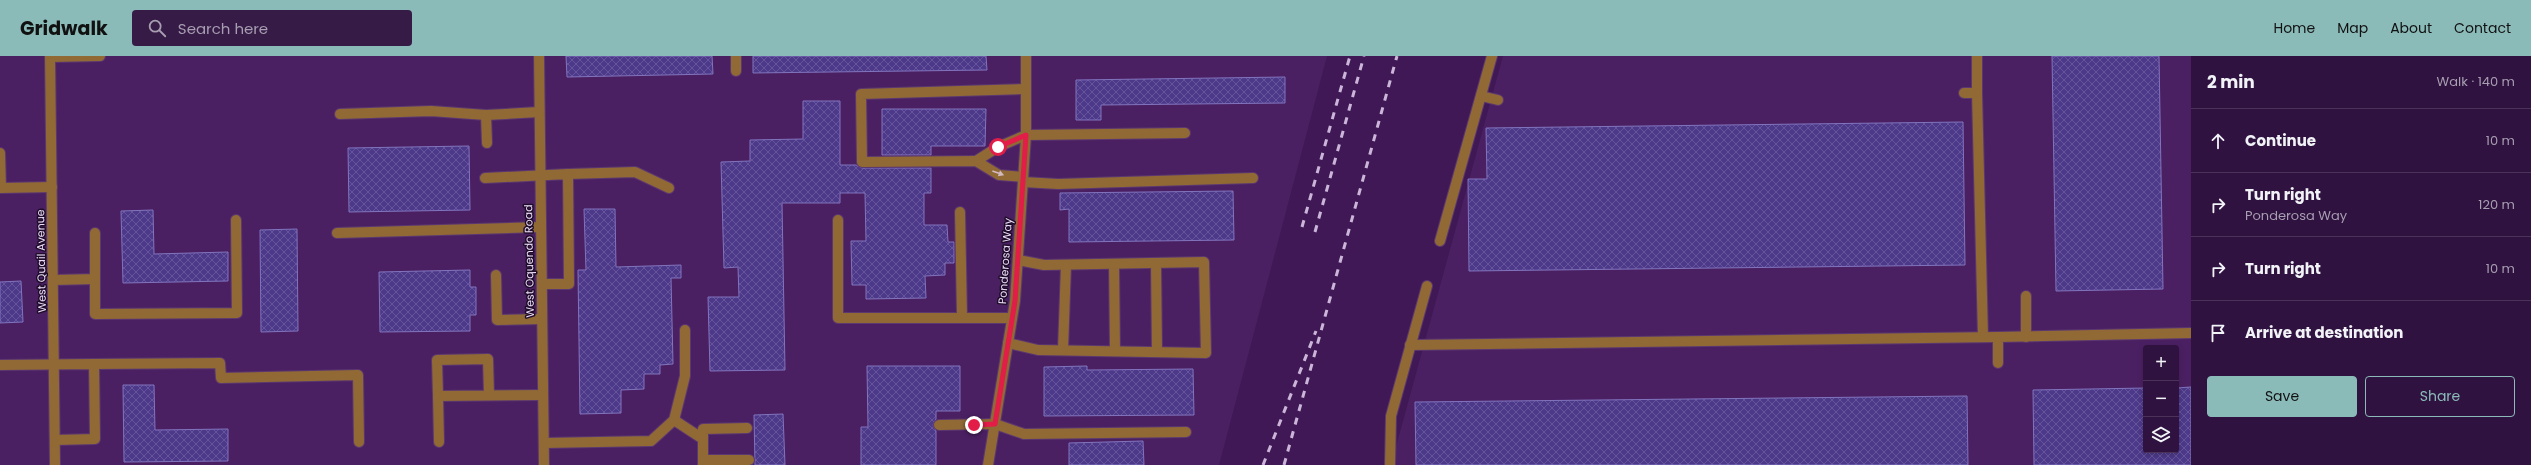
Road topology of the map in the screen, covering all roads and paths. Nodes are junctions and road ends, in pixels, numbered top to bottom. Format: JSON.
{"nodes":[{"id":1,"x":50,"y":56,"type":"edge"},
{"id":2,"x":100,"y":56,"type":"edge"},
{"id":3,"x":539,"y":56,"type":"edge"},
{"id":4,"x":736,"y":56,"type":"edge"},
{"id":5,"x":1026,"y":56,"type":"edge"},
{"id":6,"x":1492,"y":56,"type":"edge"},
{"id":7,"x":1976,"y":56,"type":"edge"},
{"id":8,"x":736,"y":71,"type":"dead end"},
{"id":9,"x":1026,"y":89,"type":"junction"},
{"id":10,"x":1964,"y":93,"type":"dead end"},
{"id":11,"x":1977,"y":93,"type":"junction"},
{"id":12,"x":1481,"y":96,"type":"junction"},
{"id":13,"x":1498,"y":100,"type":"dead end"},
{"id":14,"x":540,"y":112,"type":"junction"},
{"id":15,"x":340,"y":114,"type":"dead end"},
{"id":16,"x":486,"y":115,"type":"junction"},
{"id":17,"x":1185,"y":132,"type":"dead end"},
{"id":18,"x":1026,"y":135,"type":"junction"},
{"id":19,"x":487,"y":143,"type":"dead end"},
{"id":20,"x":0,"y":153,"type":"edge"},
{"id":21,"x":976,"y":161,"type":"junction"},
{"id":22,"x":568,"y":174,"type":"junction"},
{"id":23,"x":540,"y":175,"type":"junction"},
{"id":24,"x":485,"y":178,"type":"dead end"},
{"id":25,"x":1253,"y":178,"type":"dead end"},
{"id":26,"x":1023,"y":180,"type":"junction"},
{"id":27,"x":52,"y":187,"type":"junction"},
{"id":28,"x":0,"y":188,"type":"edge"},
{"id":29,"x":669,"y":188,"type":"dead end"},
{"id":30,"x":960,"y":212,"type":"dead end"},
{"id":31,"x":236,"y":220,"type":"dead end"},
{"id":32,"x":838,"y":220,"type":"dead end"},
{"id":33,"x":541,"y":227,"type":"junction"},
{"id":34,"x":95,"y":233,"type":"dead end"},
{"id":35,"x":337,"y":233,"type":"dead end"},
{"id":36,"x":1440,"y":241,"type":"dead end"},
{"id":37,"x":1018,"y":260,"type":"junction"},
{"id":38,"x":1156,"y":263,"type":"junction"},
{"id":39,"x":1114,"y":264,"type":"junction"},
{"id":40,"x":1066,"y":265,"type":"junction"},
{"id":41,"x":496,"y":275,"type":"dead end"},
{"id":42,"x":95,"y":279,"type":"junction"},
{"id":43,"x":53,"y":280,"type":"junction"},
{"id":44,"x":542,"y":284,"type":"junction"},
{"id":45,"x":1427,"y":286,"type":"dead end"},
{"id":46,"x":2026,"y":296,"type":"dead end"},
{"id":47,"x":962,"y":316,"type":"junction"},
{"id":48,"x":1012,"y":318,"type":"junction"},
{"id":49,"x":542,"y":319,"type":"junction"},
{"id":50,"x":686,"y":330,"type":"dead end"},
{"id":51,"x":2191,"y":333,"type":"edge"},
{"id":52,"x":1983,"y":337,"type":"junction"},
{"id":53,"x":1998,"y":337,"type":"junction"},
{"id":54,"x":2026,"y":337,"type":"junction"},
{"id":55,"x":1008,"y":343,"type":"junction"},
{"id":56,"x":1410,"y":345,"type":"junction"},
{"id":57,"x":1063,"y":350,"type":"junction"},
{"id":58,"x":1115,"y":351,"type":"junction"},
{"id":59,"x":1157,"y":352,"type":"junction"},
{"id":60,"x":1998,"y":363,"type":"dead end"},
{"id":61,"x":94,"y":364,"type":"junction"},
{"id":62,"x":0,"y":365,"type":"edge"},
{"id":63,"x":54,"y":365,"type":"junction"},
{"id":64,"x":543,"y":395,"type":"junction"},
{"id":65,"x":438,"y":396,"type":"junction"},
{"id":66,"x":489,"y":396,"type":"junction"},
{"id":67,"x":674,"y":420,"type":"junction"},
{"id":68,"x":995,"y":424,"type":"junction"},
{"id":69,"x":939,"y":425,"type":"dead end"},
{"id":70,"x":747,"y":428,"type":"dead end"},
{"id":71,"x":1186,"y":432,"type":"dead end"},
{"id":72,"x":703,"y":439,"type":"junction"},
{"id":73,"x":55,"y":440,"type":"junction"},
{"id":74,"x":360,"y":442,"type":"dead end"},
{"id":75,"x":439,"y":442,"type":"dead end"},
{"id":76,"x":544,"y":443,"type":"junction"},
{"id":77,"x":749,"y":460,"type":"dead end"},
{"id":78,"x":703,"y":463,"type":"edge"},
{"id":79,"x":55,"y":465,"type":"edge"},
{"id":80,"x":544,"y":465,"type":"edge"},
{"id":81,"x":988,"y":465,"type":"edge"},
{"id":82,"x":1390,"y":465,"type":"edge"}],
"edges":[{"from":1,"to":2,"type":"street"},
{"from":1,"to":27,"type":"street","name":"West Quail Avenue"},
{"from":3,"to":14,"type":"street","name":"West Oquendo Road"},
{"from":4,"to":8,"type":"street"},
{"from":5,"to":9,"type":"street","name":"Ponderosa Way"},
{"from":6,"to":12,"type":"street"},
{"from":7,"to":11,"type":"street"},
{"from":9,"to":18,"type":"street","name":"Ponderosa Way"},
{"from":9,"to":21,"type":"street"},
{"from":10,"to":11,"type":"street"},
{"from":11,"to":52,"type":"street"},
{"from":12,"to":13,"type":"street"},
{"from":12,"to":36,"type":"street"},
{"from":14,"to":16,"type":"street"},
{"from":14,"to":23,"type":"street","name":"West Oquendo Road"},
{"from":15,"to":16,"type":"street"},
{"from":16,"to":19,"type":"street"},
{"from":17,"to":18,"type":"street"},
{"from":18,"to":21,"type":"street"},
{"from":18,"to":26,"type":"street","name":"Ponderosa Way"},
{"from":20,"to":28,"type":"street"},
{"from":21,"to":26,"type":"street","one_way":true},
{"from":22,"to":23,"type":"street"},
{"from":22,"to":29,"type":"street"},
{"from":22,"to":44,"type":"street"},
{"from":23,"to":24,"type":"street"},
{"from":23,"to":33,"type":"street","name":"West Oquendo Road"},
{"from":25,"to":26,"type":"street"},
{"from":26,"to":37,"type":"street","name":"Ponderosa Way"},
{"from":27,"to":28,"type":"street"},
{"from":27,"to":43,"type":"street","name":"West Quail Avenue"},
{"from":30,"to":47,"type":"street"},
{"from":31,"to":42,"type":"street"},
{"from":32,"to":47,"type":"street"},
{"from":33,"to":35,"type":"street"},
{"from":33,"to":44,"type":"street","name":"West Oquendo Road"},
{"from":34,"to":42,"type":"street"},
{"from":37,"to":40,"type":"street"},
{"from":37,"to":48,"type":"street","name":"Ponderosa Way"},
{"from":38,"to":39,"type":"street"},
{"from":38,"to":59,"type":"street"},
{"from":38,"to":59,"type":"street"},
{"from":39,"to":40,"type":"street"},
{"from":39,"to":58,"type":"street"},
{"from":40,"to":57,"type":"street"},
{"from":41,"to":49,"type":"street"},
{"from":42,"to":43,"type":"street"},
{"from":43,"to":63,"type":"street","name":"West Quail Avenue"},
{"from":44,"to":49,"type":"street","name":"West Oquendo Road"},
{"from":45,"to":56,"type":"street"},
{"from":46,"to":54,"type":"street"},
{"from":47,"to":48,"type":"street"},
{"from":48,"to":55,"type":"street","name":"Ponderosa Way"},
{"from":49,"to":64,"type":"street","name":"West Oquendo Road"},
{"from":50,"to":67,"type":"street"},
{"from":51,"to":54,"type":"street"},
{"from":52,"to":53,"type":"street"},
{"from":52,"to":56,"type":"street"},
{"from":53,"to":54,"type":"street"},
{"from":53,"to":60,"type":"street"},
{"from":55,"to":57,"type":"street"},
{"from":55,"to":68,"type":"street","name":"Ponderosa Way"},
{"from":56,"to":82,"type":"street"},
{"from":57,"to":58,"type":"street"},
{"from":58,"to":59,"type":"street"},
{"from":61,"to":63,"type":"street"},
{"from":61,"to":73,"type":"street"},
{"from":61,"to":74,"type":"street"},
{"from":62,"to":63,"type":"street"},
{"from":63,"to":73,"type":"street","name":"West Quail Avenue"},
{"from":64,"to":66,"type":"street"},
{"from":64,"to":76,"type":"street","name":"West Oquendo Road"},
{"from":65,"to":66,"type":"street"},
{"from":65,"to":66,"type":"street"},
{"from":65,"to":75,"type":"street"},
{"from":67,"to":72,"type":"street"},
{"from":67,"to":76,"type":"street"},
{"from":68,"to":69,"type":"street"},
{"from":68,"to":71,"type":"street"},
{"from":68,"to":81,"type":"street","name":"Ponderosa Way"},
{"from":70,"to":72,"type":"street"},
{"from":72,"to":78,"type":"street"},
{"from":73,"to":79,"type":"street","name":"West Quail Avenue"},
{"from":76,"to":80,"type":"street","name":"West Oquendo Road"},
{"from":77,"to":78,"type":"street"}]}
